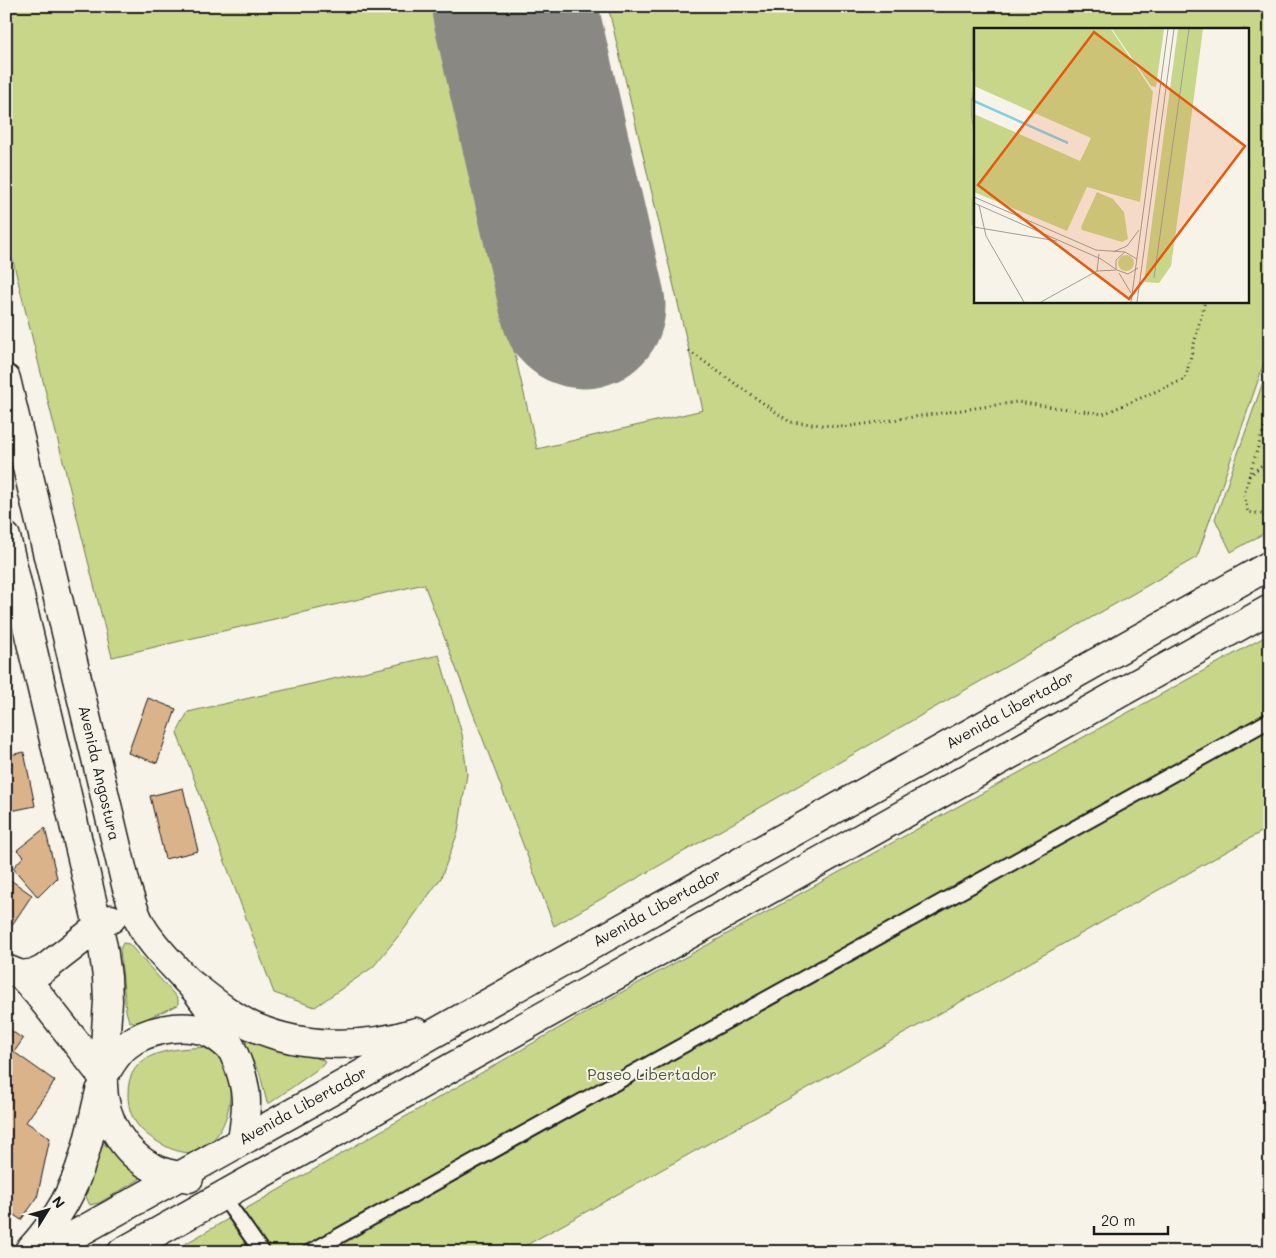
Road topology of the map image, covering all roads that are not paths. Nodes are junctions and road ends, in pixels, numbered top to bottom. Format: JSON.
{"nodes":[{"id":1,"x":6,"y":379,"type":"edge"},
{"id":2,"x":6,"y":537,"type":"edge"},
{"id":3,"x":1270,"y":565,"type":"edge"},
{"id":4,"x":1270,"y":609,"type":"edge"},
{"id":5,"x":6,"y":617,"type":"edge"},
{"id":6,"x":37,"y":666,"type":"junction"},
{"id":7,"x":1270,"y":720,"type":"edge"},
{"id":8,"x":142,"y":926,"type":"junction"},
{"id":9,"x":98,"y":927,"type":"junction"},
{"id":10,"x":14,"y":972,"type":"edge"},
{"id":11,"x":185,"y":978,"type":"junction"},
{"id":12,"x":458,"y":1019,"type":"junction"},
{"id":13,"x":232,"y":1050,"type":"junction"},
{"id":14,"x":103,"y":1078,"type":"junction"},
{"id":15,"x":242,"y":1140,"type":"junction"},
{"id":16,"x":179,"y":1176,"type":"junction"},
{"id":17,"x":229,"y":1192,"type":"junction"},
{"id":18,"x":28,"y":1252,"type":"edge"},
{"id":19,"x":44,"y":1252,"type":"edge"},
{"id":20,"x":122,"y":1252,"type":"edge"},
{"id":21,"x":262,"y":1252,"type":"edge"},
{"id":22,"x":310,"y":1252,"type":"edge"}],
"edges":[{"from":1,"to":8,"type":"main road","name":"Avenida Angostura"},
{"from":2,"to":6,"type":"main road"},
{"from":3,"to":12,"type":"main road","name":"Avenida Libertador"},
{"from":4,"to":17,"type":"main road"},
{"from":5,"to":6,"type":"main road"},
{"from":6,"to":9,"type":"main road"},
{"from":7,"to":22,"type":"lane"},
{"from":8,"to":9,"type":"main road"},
{"from":8,"to":11,"type":"main road","name":"Avenida Angostura"},
{"from":9,"to":10,"type":"main road"},
{"from":9,"to":14,"type":"main road"},
{"from":10,"to":14,"type":"main road"},
{"from":11,"to":12,"type":"main road"},
{"from":11,"to":13,"type":"main road","name":"Avenida Angostura"},
{"from":12,"to":15,"type":"main road","name":"Avenida Libertador"},
{"from":13,"to":14,"type":"main road"},
{"from":13,"to":15,"type":"main road","name":"Avenida Angostura"},
{"from":14,"to":16,"type":"main road"},
{"from":14,"to":18,"type":"main road"},
{"from":15,"to":16,"type":"main road","name":"Avenida Libertador"},
{"from":15,"to":17,"type":"main road","name":"Avenida Angostura"},
{"from":16,"to":17,"type":"main road"},
{"from":16,"to":19,"type":"main road","name":"Avenida Libertador"},
{"from":17,"to":20,"type":"main road"},
{"from":17,"to":21,"type":"lane"}]}
